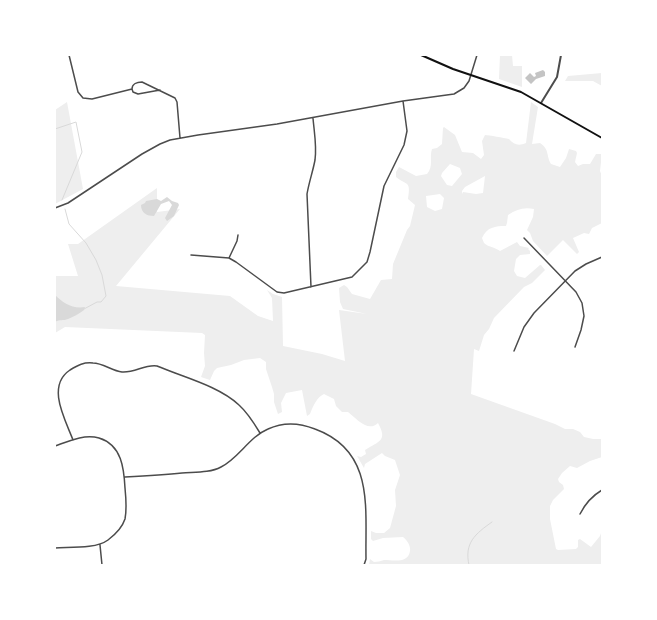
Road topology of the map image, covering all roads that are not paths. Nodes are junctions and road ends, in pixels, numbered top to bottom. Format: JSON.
{"nodes":[{"id":1,"x":69,"y":55,"type":"edge"},
{"id":2,"x":421,"y":55,"type":"edge"},
{"id":3,"x":477,"y":55,"type":"edge"},
{"id":4,"x":561,"y":55,"type":"edge"},
{"id":5,"x":471,"y":75,"type":"junction"},
{"id":6,"x":132,"y":89,"type":"junction"},
{"id":7,"x":160,"y":90,"type":"junction"},
{"id":8,"x":403,"y":101,"type":"junction"},
{"id":9,"x":541,"y":103,"type":"junction"},
{"id":10,"x":313,"y":118,"type":"junction"},
{"id":11,"x":180,"y":138,"type":"junction"},
{"id":12,"x":602,"y":138,"type":"edge"},
{"id":13,"x":55,"y":208,"type":"edge"},
{"id":14,"x":238,"y":235,"type":"dead end"},
{"id":15,"x":524,"y":238,"type":"dead end"},
{"id":16,"x":191,"y":255,"type":"dead end"},
{"id":17,"x":602,"y":257,"type":"edge"},
{"id":18,"x":229,"y":258,"type":"junction"},
{"id":19,"x":566,"y":280,"type":"junction"},
{"id":20,"x":311,"y":287,"type":"junction"},
{"id":21,"x":575,"y":347,"type":"dead end"},
{"id":22,"x":514,"y":351,"type":"dead end"},
{"id":23,"x":260,"y":433,"type":"junction"},
{"id":24,"x":72,"y":440,"type":"junction"},
{"id":25,"x":55,"y":446,"type":"edge"},
{"id":26,"x":125,"y":477,"type":"junction"},
{"id":27,"x":602,"y":490,"type":"edge"},
{"id":28,"x":580,"y":514,"type":"dead end"},
{"id":29,"x":100,"y":544,"type":"junction"},
{"id":30,"x":55,"y":548,"type":"edge"},
{"id":31,"x":102,"y":565,"type":"edge"},
{"id":32,"x":365,"y":565,"type":"edge"}],
"edges":[{"from":1,"to":6,"type":"street"},
{"from":2,"to":5,"type":"main road"},
{"from":3,"to":5,"type":"street"},
{"from":4,"to":9,"type":"street"},
{"from":5,"to":8,"type":"street"},
{"from":5,"to":9,"type":"main road"},
{"from":6,"to":7,"type":"street"},
{"from":6,"to":7,"type":"street"},
{"from":7,"to":11,"type":"street"},
{"from":8,"to":10,"type":"street"},
{"from":8,"to":20,"type":"street"},
{"from":9,"to":12,"type":"main road"},
{"from":10,"to":11,"type":"street"},
{"from":10,"to":20,"type":"street"},
{"from":11,"to":13,"type":"street"},
{"from":14,"to":18,"type":"street"},
{"from":15,"to":19,"type":"street"},
{"from":16,"to":18,"type":"street"},
{"from":17,"to":19,"type":"street"},
{"from":18,"to":20,"type":"street"},
{"from":19,"to":21,"type":"street"},
{"from":19,"to":22,"type":"street"},
{"from":23,"to":24,"type":"street"},
{"from":23,"to":26,"type":"street"},
{"from":23,"to":32,"type":"street"},
{"from":24,"to":25,"type":"street"},
{"from":24,"to":26,"type":"street"},
{"from":26,"to":29,"type":"street"},
{"from":27,"to":28,"type":"street"},
{"from":29,"to":30,"type":"street"},
{"from":29,"to":31,"type":"street"}]}
